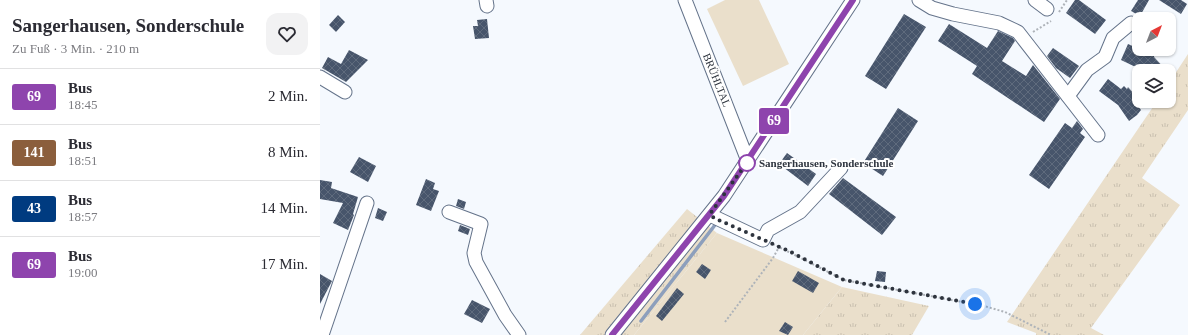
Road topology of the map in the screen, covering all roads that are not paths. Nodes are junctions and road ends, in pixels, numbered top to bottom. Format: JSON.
{"nodes":[{"id":1,"x":685,"y":0,"type":"edge"},
{"id":2,"x":853,"y":0,"type":"edge"},
{"id":3,"x":919,"y":0,"type":"edge"},
{"id":4,"x":1035,"y":0,"type":"edge"},
{"id":5,"x":1052,"y":11,"type":"road end"},
{"id":6,"x":1130,"y":23,"type":"dead end"},
{"id":7,"x":320,"y":77,"type":"edge"},
{"id":8,"x":345,"y":92,"type":"dead end"},
{"id":9,"x":1068,"y":96,"type":"junction"},
{"id":10,"x":1098,"y":135,"type":"dead end"},
{"id":11,"x":748,"y":161,"type":"junction"},
{"id":12,"x":841,"y":168,"type":"dead end"},
{"id":13,"x":367,"y":204,"type":"dead end"},
{"id":14,"x":449,"y":212,"type":"dead end"},
{"id":15,"x":710,"y":214,"type":"junction"},
{"id":16,"x":322,"y":335,"type":"edge"},
{"id":17,"x":519,"y":335,"type":"edge"},
{"id":18,"x":612,"y":335,"type":"edge"}],
"edges":[{"from":1,"to":11,"type":"street","name":"BRÜHLTAL"},
{"from":2,"to":11,"type":"street"},
{"from":3,"to":9,"type":"street"},
{"from":4,"to":5,"type":"street"},
{"from":6,"to":9,"type":"street"},
{"from":7,"to":8,"type":"street"},
{"from":9,"to":10,"type":"street"},
{"from":11,"to":15,"type":"street"},
{"from":12,"to":15,"type":"street"},
{"from":13,"to":16,"type":"street"},
{"from":14,"to":17,"type":"street"},
{"from":15,"to":18,"type":"street"}]}
